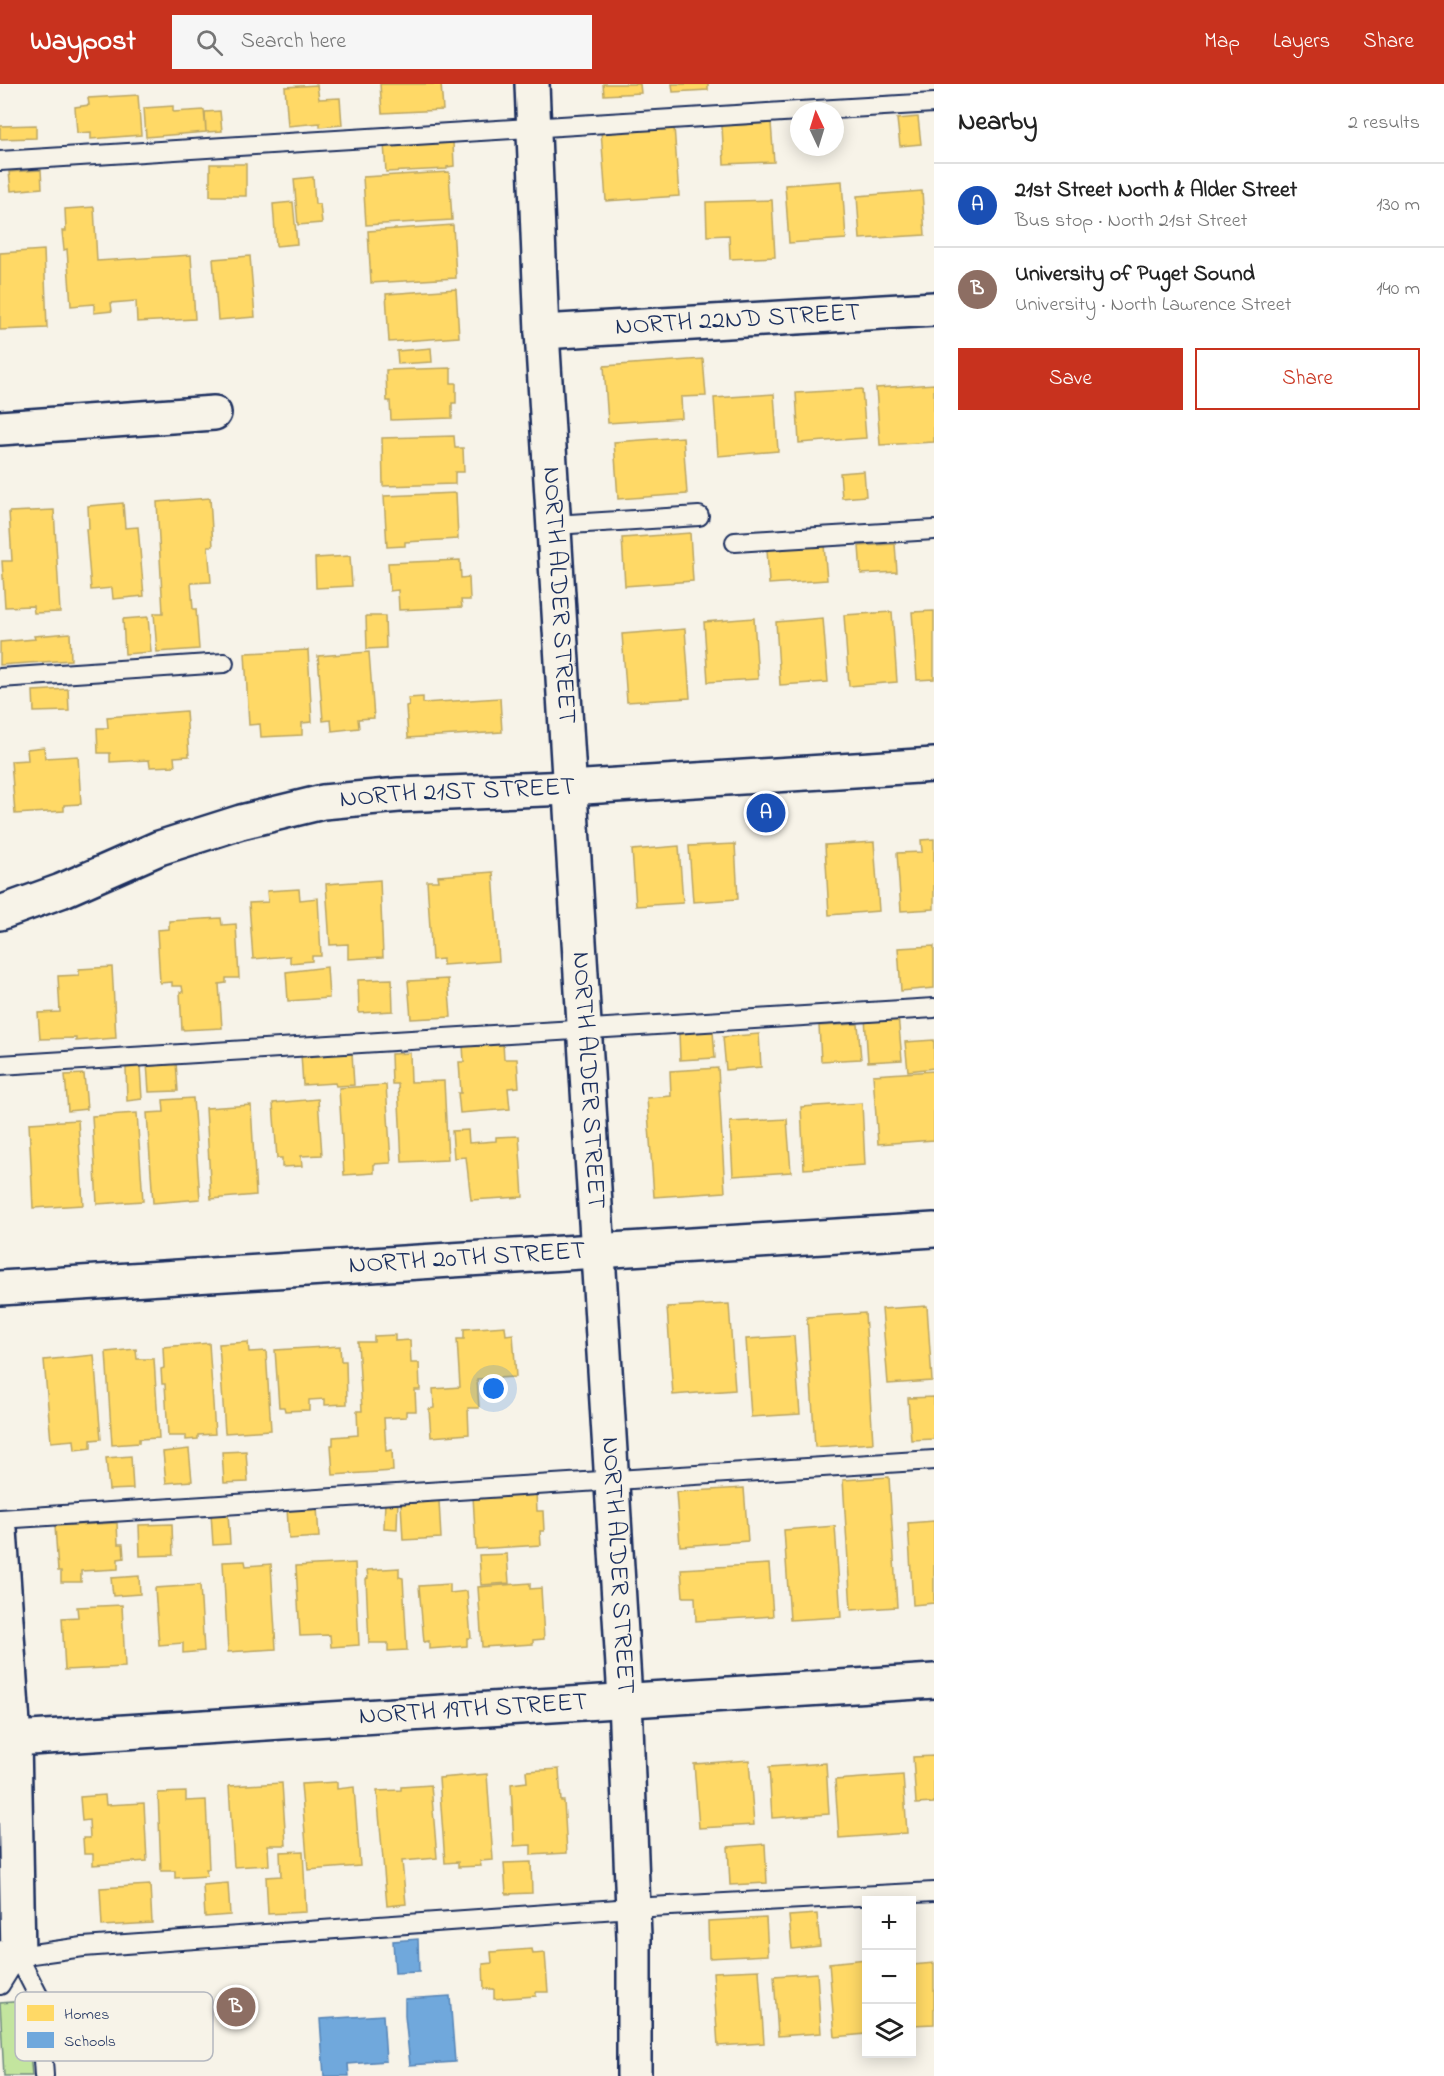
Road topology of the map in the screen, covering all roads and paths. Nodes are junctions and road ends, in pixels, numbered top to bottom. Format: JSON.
{"nodes":[{"id":1,"x":532,"y":84,"type":"edge"},
{"id":2,"x":934,"y":103,"type":"edge"},
{"id":3,"x":844,"y":108,"type":"edge"},
{"id":4,"x":790,"y":112,"type":"edge"},
{"id":5,"x":534,"y":128,"type":"junction"},
{"id":6,"x":0,"y":161,"type":"edge"},
{"id":7,"x":934,"y":309,"type":"edge"},
{"id":8,"x":542,"y":332,"type":"junction"},
{"id":9,"x":214,"y":413,"type":"dead end"},
{"id":10,"x":0,"y":428,"type":"edge"},
{"id":11,"x":699,"y":516,"type":"dead end"},
{"id":12,"x":554,"y":525,"type":"junction"},
{"id":13,"x":934,"y":530,"type":"edge"},
{"id":14,"x":735,"y":542,"type":"dead end"},
{"id":15,"x":224,"y":663,"type":"dead end"},
{"id":16,"x":0,"y":678,"type":"edge"},
{"id":17,"x":934,"y":765,"type":"edge"},
{"id":18,"x":570,"y":788,"type":"junction"},
{"id":19,"x":0,"y":913,"type":"edge"},
{"id":20,"x":934,"y":1008,"type":"edge"},
{"id":21,"x":585,"y":1030,"type":"junction"},
{"id":22,"x":0,"y":1065,"type":"edge"},
{"id":23,"x":934,"y":1230,"type":"edge"},
{"id":24,"x":598,"y":1250,"type":"junction"},
{"id":25,"x":0,"y":1288,"type":"edge"},
{"id":26,"x":934,"y":1460,"type":"edge"},
{"id":27,"x":612,"y":1480,"type":"junction"},
{"id":28,"x":0,"y":1519,"type":"edge"},
{"id":29,"x":0,"y":1530,"type":"edge"},
{"id":30,"x":934,"y":1680,"type":"edge"},
{"id":31,"x":625,"y":1699,"type":"junction"},
{"id":32,"x":6,"y":1702,"type":"edge"},
{"id":33,"x":14,"y":1739,"type":"junction"},
{"id":34,"x":934,"y":1892,"type":"edge"},
{"id":35,"x":632,"y":1908,"type":"junction"},
{"id":36,"x":9,"y":1957,"type":"edge"},
{"id":37,"x":0,"y":1985,"type":"edge"},
{"id":38,"x":36,"y":1992,"type":"edge"},
{"id":39,"x":43,"y":2061,"type":"edge"},
{"id":40,"x":44,"y":2076,"type":"edge"},
{"id":41,"x":634,"y":2076,"type":"edge"}],
"edges":[{"from":1,"to":5,"type":"street","name":"NORTH ALDER STREET"},
{"from":2,"to":3,"type":"lane"},
{"from":4,"to":5,"type":"lane"},
{"from":5,"to":6,"type":"lane"},
{"from":5,"to":8,"type":"street","name":"NORTH ALDER STREET"},
{"from":7,"to":8,"type":"street","name":"NORTH 22ND STREET"},
{"from":8,"to":12,"type":"street","name":"NORTH ALDER STREET"},
{"from":9,"to":10,"type":"street"},
{"from":11,"to":12,"type":"lane"},
{"from":12,"to":18,"type":"street","name":"NORTH ALDER STREET"},
{"from":13,"to":14,"type":"lane"},
{"from":15,"to":16,"type":"lane"},
{"from":17,"to":18,"type":"street","name":"NORTH 21ST STREET"},
{"from":18,"to":19,"type":"street","name":"NORTH 21ST STREET"},
{"from":18,"to":21,"type":"street","name":"NORTH ALDER STREET"},
{"from":20,"to":21,"type":"lane"},
{"from":21,"to":22,"type":"lane"},
{"from":21,"to":24,"type":"street","name":"NORTH ALDER STREET"},
{"from":23,"to":24,"type":"street","name":"NORTH 20TH STREET"},
{"from":24,"to":25,"type":"street","name":"NORTH 20TH STREET"},
{"from":24,"to":27,"type":"street","name":"NORTH ALDER STREET"},
{"from":26,"to":27,"type":"lane"},
{"from":27,"to":28,"type":"lane"},
{"from":27,"to":31,"type":"street","name":"NORTH ALDER STREET"},
{"from":29,"to":32,"type":"street"},
{"from":30,"to":31,"type":"street","name":"NORTH 19TH STREET"},
{"from":31,"to":33,"type":"street","name":"NORTH 19TH STREET"},
{"from":31,"to":35,"type":"street","name":"NORTH ALDER STREET"},
{"from":32,"to":33,"type":"street"},
{"from":33,"to":36,"type":"street"},
{"from":34,"to":35,"type":"lane"},
{"from":35,"to":36,"type":"lane"},
{"from":35,"to":41,"type":"street","name":"NORTH ALDER STREET"},
{"from":36,"to":37,"type":"lane"},
{"from":36,"to":38,"type":"lane"},
{"from":39,"to":40,"type":"lane"}]}
